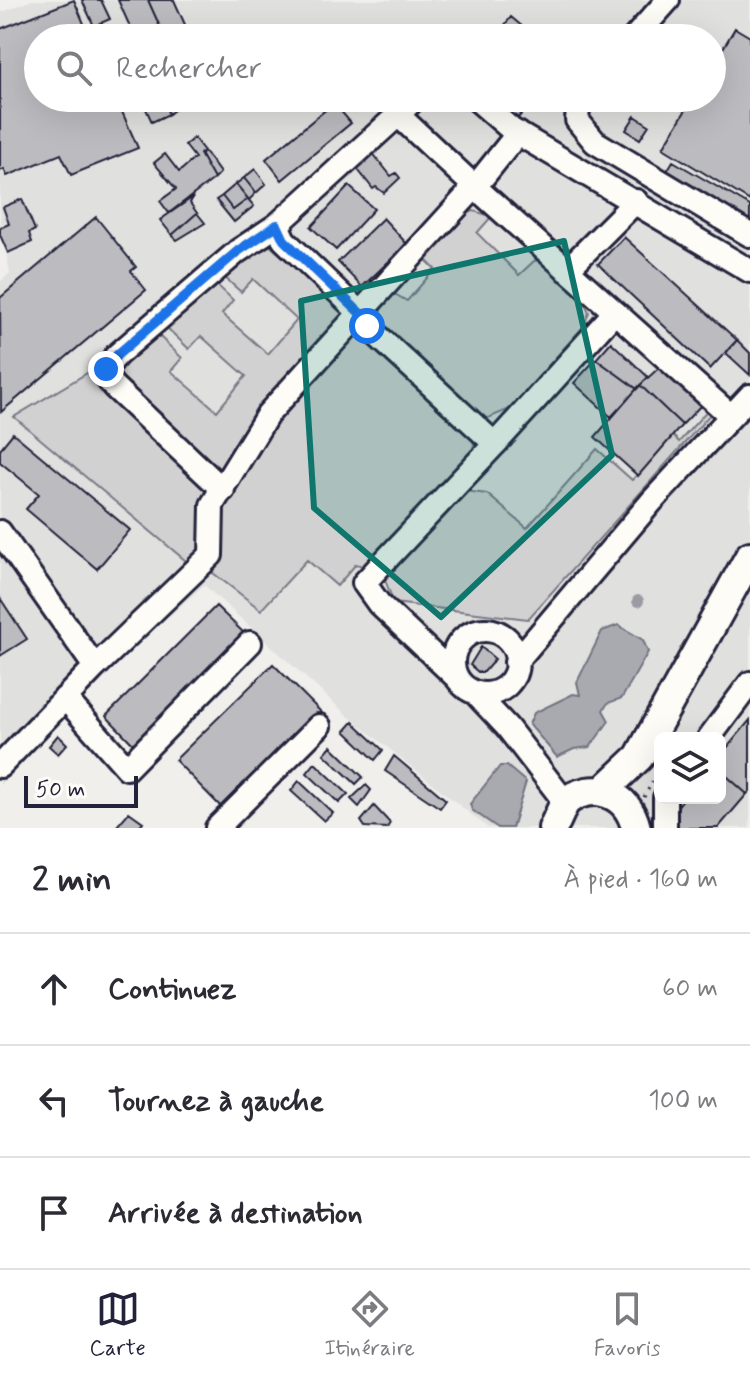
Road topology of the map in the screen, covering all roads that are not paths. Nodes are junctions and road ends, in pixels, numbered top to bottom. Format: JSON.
{"nodes":[{"id":1,"x":668,"y":0,"type":"edge"},
{"id":2,"x":647,"y":24,"type":"edge"},
{"id":3,"x":401,"y":112,"type":"edge"},
{"id":4,"x":492,"y":112,"type":"edge"},
{"id":5,"x":578,"y":112,"type":"edge"},
{"id":6,"x":398,"y":115,"type":"junction"},
{"id":7,"x":518,"y":133,"type":"junction"},
{"id":8,"x":475,"y":187,"type":"junction"},
{"id":9,"x":636,"y":201,"type":"junction"},
{"id":10,"x":277,"y":225,"type":"junction"},
{"id":11,"x":750,"y":235,"type":"edge"},
{"id":12,"x":567,"y":270,"type":"junction"},
{"id":13,"x":750,"y":271,"type":"edge"},
{"id":14,"x":360,"y":313,"type":"junction"},
{"id":15,"x":614,"y":313,"type":"junction"},
{"id":16,"x":750,"y":396,"type":"edge"},
{"id":17,"x":731,"y":416,"type":"junction"},
{"id":18,"x":495,"y":444,"type":"junction"},
{"id":19,"x":223,"y":490,"type":"junction"},
{"id":20,"x":0,"y":532,"type":"edge"},
{"id":21,"x":750,"y":556,"type":"edge"},
{"id":22,"x":593,"y":571,"type":"junction"},
{"id":23,"x":750,"y":585,"type":"edge"},
{"id":24,"x":504,"y":636,"type":"junction"},
{"id":25,"x":418,"y":640,"type":"junction"},
{"id":26,"x":461,"y":641,"type":"junction"},
{"id":27,"x":250,"y":643,"type":"dead end"},
{"id":28,"x":516,"y":662,"type":"junction"},
{"id":29,"x":95,"y":667,"type":"junction"},
{"id":30,"x":455,"y":676,"type":"junction"},
{"id":31,"x":750,"y":683,"type":"edge"},
{"id":32,"x":475,"y":693,"type":"junction"},
{"id":33,"x":65,"y":698,"type":"junction"},
{"id":34,"x":319,"y":726,"type":"dead end"},
{"id":35,"x":668,"y":732,"type":"edge"},
{"id":36,"x":713,"y":732,"type":"edge"},
{"id":37,"x":654,"y":759,"type":"edge"},
{"id":38,"x":0,"y":766,"type":"edge"},
{"id":39,"x":603,"y":791,"type":"junction"},
{"id":40,"x":565,"y":802,"type":"junction"},
{"id":41,"x":665,"y":804,"type":"edge"},
{"id":42,"x":634,"y":821,"type":"edge"},
{"id":43,"x":217,"y":828,"type":"edge"},
{"id":44,"x":553,"y":828,"type":"edge"},
{"id":45,"x":665,"y":828,"type":"edge"}],
"edges":[{"from":1,"to":2,"type":"lane"},
{"from":3,"to":6,"type":"lane"},
{"from":4,"to":7,"type":"lane"},
{"from":5,"to":11,"type":"lane"},
{"from":6,"to":8,"type":"lane"},
{"from":6,"to":10,"type":"lane"},
{"from":7,"to":8,"type":"lane"},
{"from":7,"to":9,"type":"lane"},
{"from":8,"to":12,"type":"lane"},
{"from":8,"to":14,"type":"lane"},
{"from":9,"to":12,"type":"lane"},
{"from":9,"to":13,"type":"lane"},
{"from":10,"to":14,"type":"lane"},
{"from":10,"to":19,"type":"lane"},
{"from":12,"to":15,"type":"lane"},
{"from":14,"to":18,"type":"lane"},
{"from":14,"to":19,"type":"lane"},
{"from":15,"to":17,"type":"lane"},
{"from":15,"to":18,"type":"lane"},
{"from":16,"to":17,"type":"lane"},
{"from":17,"to":22,"type":"lane"},
{"from":18,"to":25,"type":"lane"},
{"from":19,"to":29,"type":"lane"},
{"from":20,"to":29,"type":"lane"},
{"from":21,"to":39,"type":"main road"},
{"from":22,"to":24,"type":"lane"},
{"from":22,"to":28,"type":"lane"},
{"from":23,"to":35,"type":"main road"},
{"from":24,"to":26,"type":"lane"},
{"from":24,"to":28,"type":"lane"},
{"from":25,"to":26,"type":"lane"},
{"from":25,"to":30,"type":"lane"},
{"from":26,"to":30,"type":"lane"},
{"from":27,"to":33,"type":"lane"},
{"from":28,"to":32,"type":"lane"},
{"from":29,"to":33,"type":"lane"},
{"from":30,"to":32,"type":"lane"},
{"from":31,"to":36,"type":"lane"},
{"from":32,"to":40,"type":"lane"},
{"from":33,"to":38,"type":"lane"},
{"from":34,"to":43,"type":"lane"},
{"from":37,"to":42,"type":"main road"},
{"from":39,"to":40,"type":"main road"},
{"from":39,"to":42,"type":"main road"},
{"from":40,"to":44,"type":"main road"},
{"from":41,"to":45,"type":"lane"}]}
